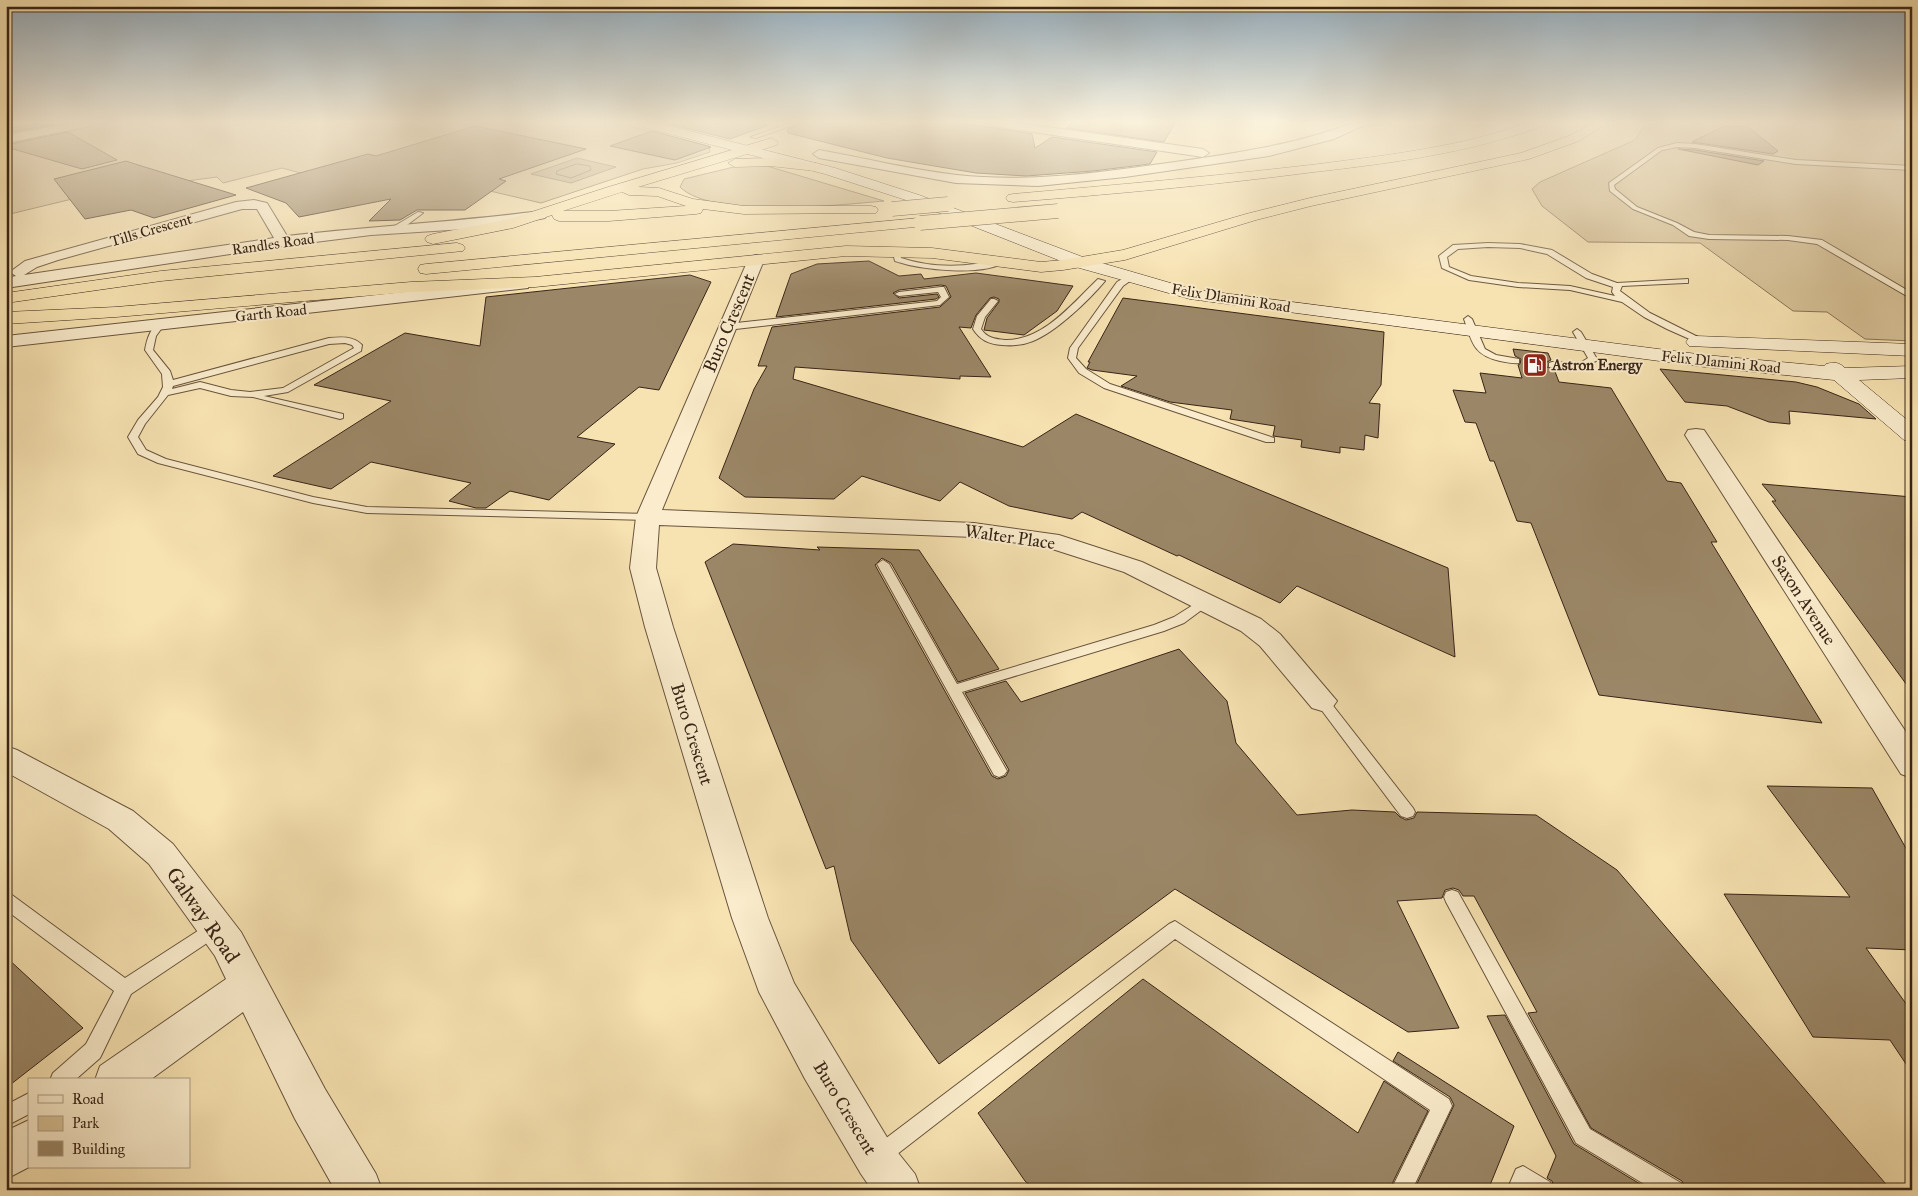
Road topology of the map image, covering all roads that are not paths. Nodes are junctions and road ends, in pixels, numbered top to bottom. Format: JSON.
{"nodes":[{"id":1,"x":653,"y":179,"type":"edge"},
{"id":2,"x":669,"y":179,"type":"edge"},
{"id":3,"x":867,"y":179,"type":"edge"},
{"id":4,"x":875,"y":179,"type":"edge"},
{"id":5,"x":955,"y":179,"type":"edge"},
{"id":6,"x":1076,"y":179,"type":"edge"},
{"id":7,"x":1226,"y":179,"type":"edge"},
{"id":8,"x":1390,"y":179,"type":"edge"},
{"id":9,"x":1420,"y":179,"type":"edge"},
{"id":10,"x":1618,"y":179,"type":"edge"},
{"id":11,"x":1308,"y":187,"type":"dead end"},
{"id":12,"x":610,"y":191,"type":"junction"},
{"id":13,"x":659,"y":192,"type":"junction"},
{"id":14,"x":994,"y":200,"type":"dead end"},
{"id":15,"x":966,"y":202,"type":"dead end"},
{"id":16,"x":1063,"y":210,"type":"dead end"},
{"id":17,"x":420,"y":213,"type":"dead end"},
{"id":18,"x":540,"y":215,"type":"junction"},
{"id":19,"x":722,"y":216,"type":"junction"},
{"id":20,"x":396,"y":229,"type":"junction"},
{"id":21,"x":283,"y":241,"type":"junction"},
{"id":22,"x":478,"y":246,"type":"dead end"},
{"id":23,"x":1108,"y":258,"type":"junction"},
{"id":24,"x":756,"y":260,"type":"junction"},
{"id":25,"x":1082,"y":263,"type":"junction"},
{"id":26,"x":271,"y":264,"type":"junction"},
{"id":27,"x":1041,"y":267,"type":"junction"},
{"id":28,"x":412,"y":270,"type":"dead end"},
{"id":29,"x":363,"y":275,"type":"dead end"},
{"id":30,"x":1101,"y":281,"type":"junction"},
{"id":31,"x":1125,"y":281,"type":"junction"},
{"id":32,"x":1685,"y":281,"type":"dead end"},
{"id":33,"x":535,"y":282,"type":"junction"},
{"id":34,"x":6,"y":283,"type":"edge"},
{"id":35,"x":1618,"y":286,"type":"junction"},
{"id":36,"x":899,"y":294,"type":"dead end"},
{"id":37,"x":6,"y":298,"type":"edge"},
{"id":38,"x":1912,"y":298,"type":"edge"},
{"id":39,"x":1624,"y":300,"type":"junction"},
{"id":40,"x":994,"y":301,"type":"dead end"},
{"id":41,"x":6,"y":318,"type":"edge"},
{"id":42,"x":160,"y":325,"type":"junction"},
{"id":43,"x":1470,"y":325,"type":"junction"},
{"id":44,"x":727,"y":327,"type":"junction"},
{"id":45,"x":1582,"y":339,"type":"junction"},
{"id":46,"x":6,"y":342,"type":"edge"},
{"id":47,"x":1706,"y":343,"type":"junction"},
{"id":48,"x":1807,"y":347,"type":"junction"},
{"id":49,"x":1857,"y":348,"type":"junction"},
{"id":50,"x":1912,"y":350,"type":"edge"},
{"id":51,"x":1516,"y":361,"type":"dead end"},
{"id":52,"x":1552,"y":365,"type":"dead end"},
{"id":53,"x":1902,"y":372,"type":"edge"},
{"id":54,"x":1840,"y":374,"type":"junction"},
{"id":55,"x":1912,"y":387,"type":"edge"},
{"id":56,"x":167,"y":388,"type":"junction"},
{"id":57,"x":250,"y":395,"type":"junction"},
{"id":58,"x":340,"y":416,"type":"dead end"},
{"id":59,"x":1696,"y":435,"type":"dead end"},
{"id":60,"x":1912,"y":435,"type":"edge"},
{"id":61,"x":1270,"y":440,"type":"dead end"},
{"id":62,"x":648,"y":517,"type":"junction"},
{"id":63,"x":883,"y":564,"type":"dead end"},
{"id":64,"x":1205,"y":603,"type":"junction"},
{"id":65,"x":954,"y":690,"type":"junction"},
{"id":66,"x":1322,"y":701,"type":"joint"},
{"id":67,"x":6,"y":758,"type":"edge"},
{"id":68,"x":1912,"y":766,"type":"edge"},
{"id":69,"x":999,"y":771,"type":"dead end"},
{"id":70,"x":1407,"y":812,"type":"dead end"},
{"id":71,"x":1452,"y":897,"type":"dead end"},
{"id":72,"x":6,"y":900,"type":"edge"},
{"id":73,"x":216,"y":928,"type":"junction"},
{"id":74,"x":249,"y":985,"type":"junction"},
{"id":75,"x":126,"y":988,"type":"junction"},
{"id":76,"x":62,"y":1078,"type":"edge"},
{"id":77,"x":118,"y":1078,"type":"edge"},
{"id":78,"x":28,"y":1104,"type":"edge"},
{"id":79,"x":6,"y":1116,"type":"edge"},
{"id":80,"x":28,"y":1142,"type":"edge"},
{"id":81,"x":6,"y":1157,"type":"edge"},
{"id":82,"x":876,"y":1159,"type":"junction"},
{"id":83,"x":1543,"y":1189,"type":"edge"},
{"id":84,"x":360,"y":1190,"type":"edge"},
{"id":85,"x":899,"y":1190,"type":"edge"},
{"id":86,"x":1401,"y":1190,"type":"edge"},
{"id":87,"x":1518,"y":1190,"type":"edge"},
{"id":88,"x":1674,"y":1190,"type":"edge"}],
"edges":[{"from":1,"to":12,"type":"highway"},
{"from":2,"to":13,"type":"highway"},
{"from":3,"to":25,"type":"main road","name":"Felix Dlamini Road"},
{"from":4,"to":23,"type":"main road","name":"Felix Dlamini Road"},
{"from":5,"to":6,"type":"street"},
{"from":7,"to":14,"type":"highway"},
{"from":8,"to":11,"type":"highway"},
{"from":9,"to":23,"type":"highway"},
{"from":10,"to":38,"type":"lane"},
{"from":12,"to":13,"type":"highway"},
{"from":12,"to":18,"type":"highway"},
{"from":13,"to":19,"type":"highway"},
{"from":15,"to":19,"type":"highway","bridge":true},
{"from":16,"to":28,"type":"highway","bridge":true},
{"from":17,"to":20,"type":"lane"},
{"from":18,"to":19,"type":"highway"},
{"from":18,"to":20,"type":"street","name":"Randles Road"},
{"from":18,"to":26,"type":"highway"},
{"from":20,"to":21,"type":"street","name":"Randles Road"},
{"from":21,"to":34,"type":"street","name":"Randles Road"},
{"from":21,"to":34,"type":"street","name":"Tills Crescent"},
{"from":22,"to":26,"type":"highway"},
{"from":23,"to":25,"type":"highway"},
{"from":23,"to":43,"type":"main road","name":"Felix Dlamini Road"},
{"from":24,"to":27,"type":"highway"},
{"from":24,"to":33,"type":"highway"},
{"from":24,"to":44,"type":"street","name":"Buro Crescent"},
{"from":25,"to":27,"type":"highway"},
{"from":25,"to":31,"type":"main road","name":"Felix Dlamini Road"},
{"from":26,"to":37,"type":"highway"},
{"from":27,"to":30,"type":"main road"},
{"from":29,"to":41,"type":"highway"},
{"from":30,"to":31,"type":"main road"},
{"from":30,"to":40,"type":"lane"},
{"from":31,"to":43,"type":"main road","name":"Felix Dlamini Road"},
{"from":31,"to":61,"type":"lane"},
{"from":32,"to":35,"type":"lane"},
{"from":33,"to":41,"type":"highway"},
{"from":33,"to":42,"type":"street","name":"Garth Road"},
{"from":35,"to":39,"type":"lane"},
{"from":35,"to":39,"type":"lane"},
{"from":36,"to":44,"type":"lane"},
{"from":39,"to":47,"type":"lane"},
{"from":42,"to":46,"type":"street","name":"Garth Road"},
{"from":42,"to":56,"type":"lane"},
{"from":43,"to":45,"type":"main road","name":"Felix Dlamini Road"},
{"from":43,"to":51,"type":"lane"},
{"from":44,"to":62,"type":"street","name":"Buro Crescent"},
{"from":45,"to":47,"type":"main road","name":"Felix Dlamini Road"},
{"from":45,"to":52,"type":"lane"},
{"from":45,"to":54,"type":"main road","name":"Felix Dlamini Road"},
{"from":47,"to":48,"type":"main road","name":"Felix Dlamini Road"},
{"from":48,"to":49,"type":"main road","name":"Felix Dlamini Road"},
{"from":48,"to":54,"type":"main road"},
{"from":49,"to":50,"type":"main road","name":"Felix Dlamini Road"},
{"from":49,"to":53,"type":"main road"},
{"from":53,"to":54,"type":"main road","name":"Felix Dlamini Road"},
{"from":53,"to":55,"type":"main road"},
{"from":54,"to":60,"type":"main road"},
{"from":56,"to":57,"type":"lane"},
{"from":56,"to":57,"type":"lane"},
{"from":56,"to":62,"type":"lane"},
{"from":57,"to":58,"type":"lane"},
{"from":59,"to":68,"type":"street","name":"Saxon Avenue"},
{"from":62,"to":64,"type":"street","name":"Walter Place"},
{"from":62,"to":82,"type":"street","name":"Buro Crescent"},
{"from":63,"to":65,"type":"lane"},
{"from":64,"to":65,"type":"lane"},
{"from":64,"to":66,"type":"street","name":"Walter Place"},
{"from":65,"to":69,"type":"lane"},
{"from":66,"to":70,"type":"lane"},
{"from":67,"to":73,"type":"street","name":"Galway Road"},
{"from":71,"to":88,"type":"lane"},
{"from":72,"to":75,"type":"lane"},
{"from":73,"to":74,"type":"street","name":"Galway Road"},
{"from":73,"to":75,"type":"lane"},
{"from":74,"to":77,"type":"street"},
{"from":74,"to":84,"type":"street","name":"Galway Road"},
{"from":75,"to":76,"type":"lane"},
{"from":78,"to":79,"type":"lane"},
{"from":80,"to":81,"type":"street"},
{"from":82,"to":85,"type":"street","name":"Buro Crescent"},
{"from":82,"to":86,"type":"lane"},
{"from":83,"to":87,"type":"lane"}]}
